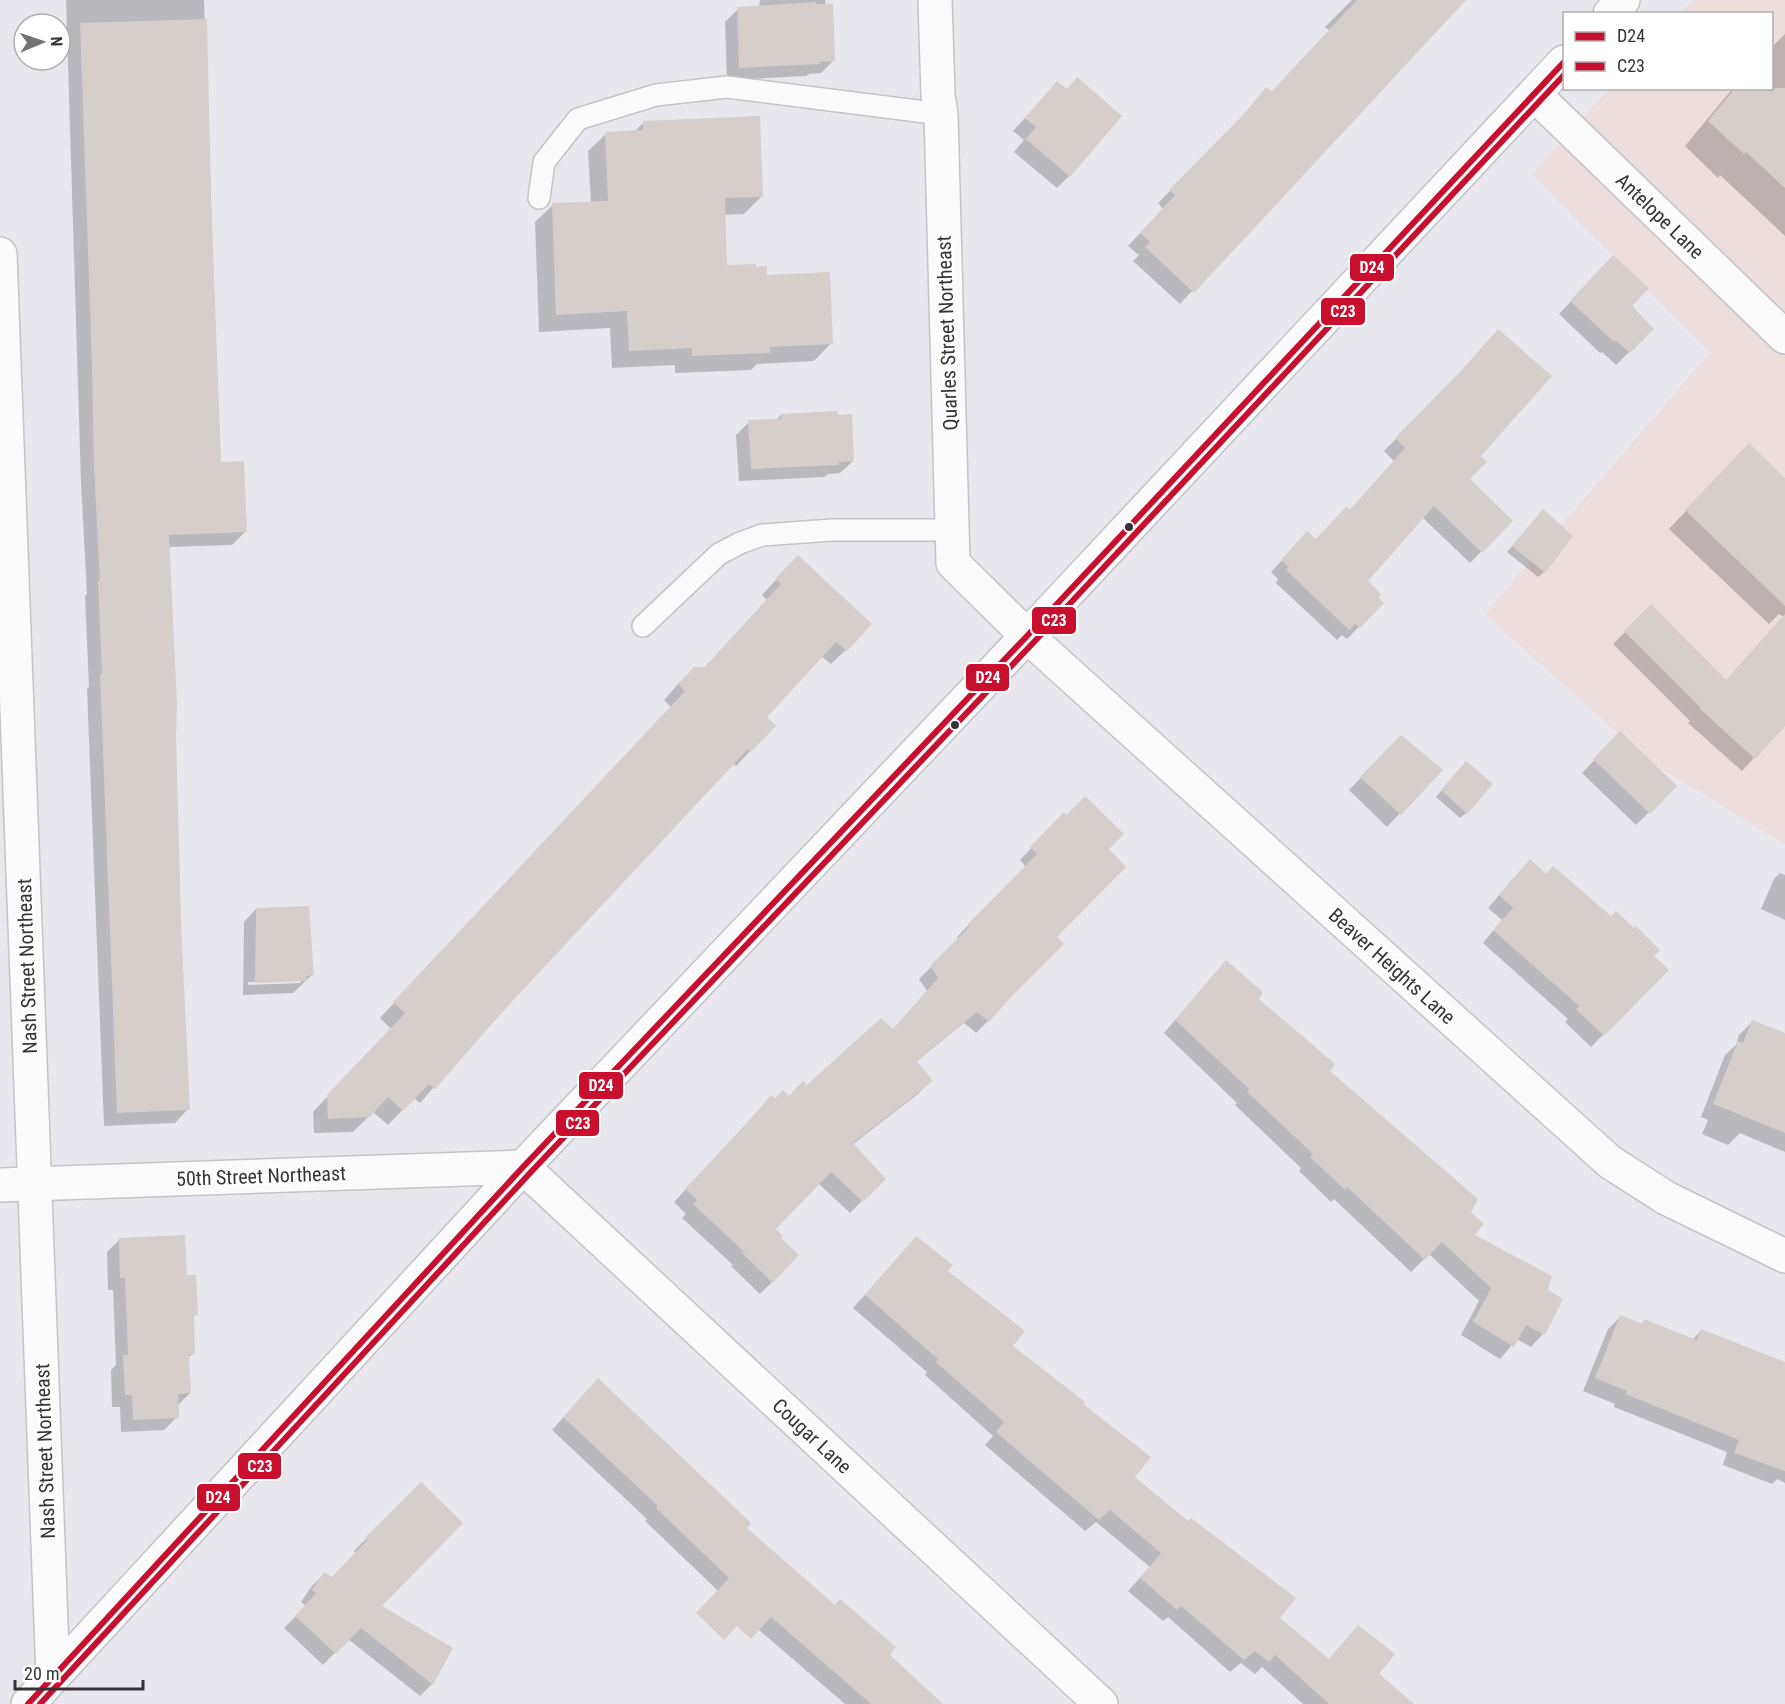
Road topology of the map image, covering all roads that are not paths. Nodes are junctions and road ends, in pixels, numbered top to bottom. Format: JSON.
{"nodes":[{"id":1,"x":935,"y":0,"type":"edge"},
{"id":2,"x":1623,"y":0,"type":"edge"},
{"id":3,"x":1612,"y":12,"type":"edge"},
{"id":4,"x":1563,"y":63,"type":"edge"},
{"id":5,"x":1535,"y":95,"type":"junction"},
{"id":6,"x":941,"y":114,"type":"junction"},
{"id":7,"x":538,"y":198,"type":"dead end"},
{"id":8,"x":0,"y":254,"type":"edge"},
{"id":9,"x":1785,"y":337,"type":"edge"},
{"id":10,"x":952,"y":530,"type":"junction"},
{"id":11,"x":7,"y":602,"type":"edge"},
{"id":12,"x":643,"y":626,"type":"dead end"},
{"id":13,"x":1027,"y":636,"type":"junction"},
{"id":14,"x":523,"y":1167,"type":"junction"},
{"id":15,"x":35,"y":1184,"type":"junction"},
{"id":16,"x":0,"y":1185,"type":"edge"},
{"id":17,"x":1785,"y":1256,"type":"edge"},
{"id":18,"x":53,"y":1677,"type":"junction"},
{"id":19,"x":28,"y":1704,"type":"edge"},
{"id":20,"x":1101,"y":1704,"type":"edge"}],
"edges":[{"from":1,"to":6,"type":"street","name":"Quarles Street Northeast"},
{"from":2,"to":3,"type":"street"},
{"from":4,"to":5,"type":"street"},
{"from":5,"to":9,"type":"street","name":"Antelope Lane"},
{"from":5,"to":13,"type":"street"},
{"from":6,"to":7,"type":"lane"},
{"from":6,"to":10,"type":"street","name":"Quarles Street Northeast"},
{"from":8,"to":11,"type":"street","name":"Nash Street Northeast"},
{"from":10,"to":12,"type":"lane"},
{"from":10,"to":13,"type":"street","name":"Quarles Street Northeast"},
{"from":11,"to":15,"type":"street","name":"Nash Street Northeast"},
{"from":13,"to":14,"type":"street"},
{"from":13,"to":17,"type":"street","name":"Beaver Heights Lane"},
{"from":14,"to":15,"type":"street","name":"50th Street Northeast"},
{"from":14,"to":18,"type":"street"},
{"from":14,"to":20,"type":"street","name":"Cougar Lane"},
{"from":15,"to":16,"type":"street","name":"50th Street Northeast"},
{"from":15,"to":18,"type":"street","name":"Nash Street Northeast"},
{"from":18,"to":19,"type":"street"}]}
